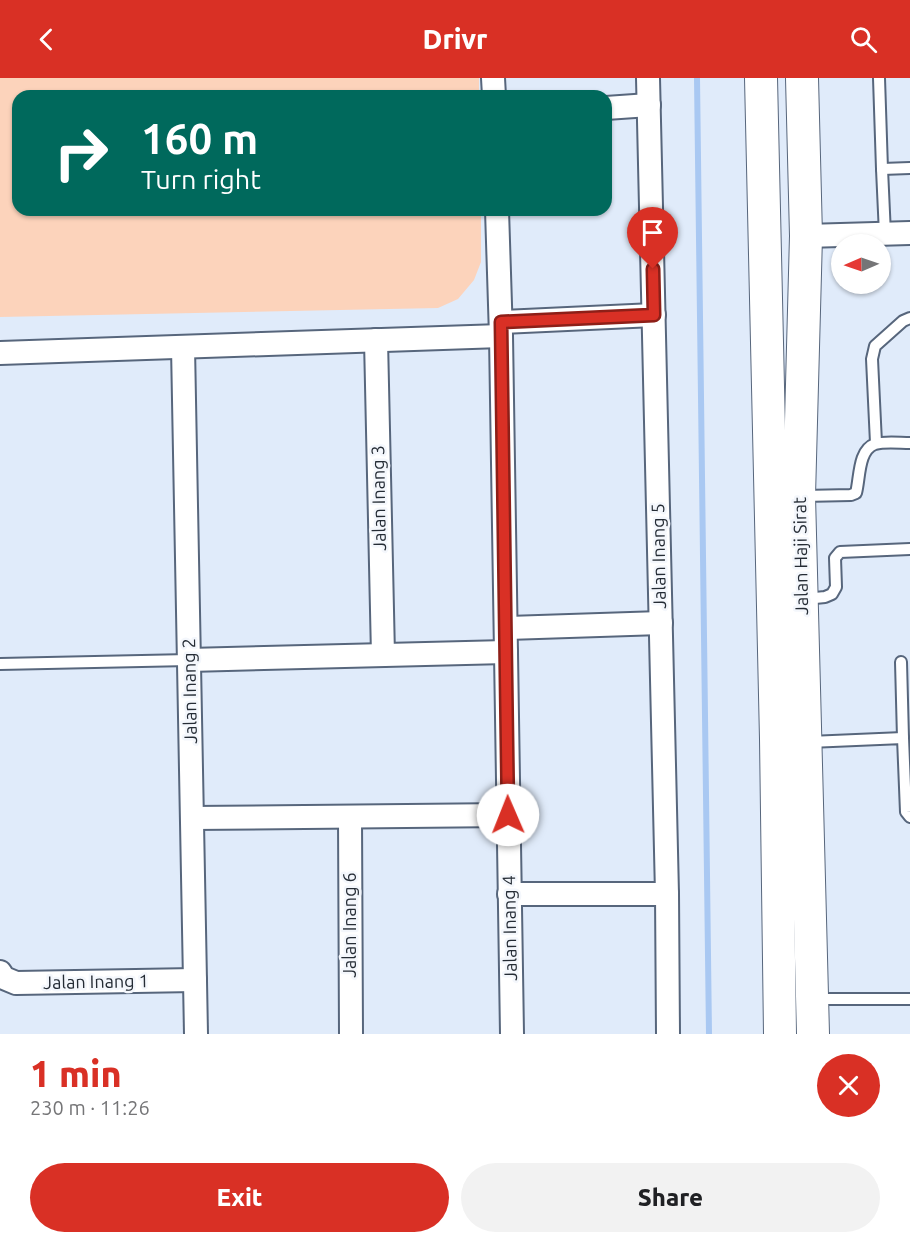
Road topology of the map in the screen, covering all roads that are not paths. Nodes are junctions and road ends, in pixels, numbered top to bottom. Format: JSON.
{"nodes":[{"id":1,"x":648,"y":78,"type":"edge"},
{"id":2,"x":750,"y":78,"type":"edge"},
{"id":3,"x":761,"y":78,"type":"edge"},
{"id":4,"x":802,"y":78,"type":"edge"},
{"id":5,"x":879,"y":78,"type":"edge"},
{"id":6,"x":649,"y":105,"type":"junction"},
{"id":7,"x":612,"y":108,"type":"edge"},
{"id":8,"x":910,"y":168,"type":"edge"},
{"id":9,"x":882,"y":169,"type":"junction"},
{"id":10,"x":497,"y":216,"type":"edge"},
{"id":11,"x":910,"y":233,"type":"edge"},
{"id":12,"x":885,"y":234,"type":"joint"},
{"id":13,"x":831,"y":235,"type":"edge"},
{"id":14,"x":806,"y":236,"type":"junction"},
{"id":15,"x":654,"y":315,"type":"junction"},
{"id":16,"x":910,"y":318,"type":"edge"},
{"id":17,"x":767,"y":328,"type":"junction"},
{"id":18,"x":501,"y":329,"type":"junction"},
{"id":19,"x":376,"y":340,"type":"junction"},
{"id":20,"x":183,"y":347,"type":"junction"},
{"id":21,"x":0,"y":353,"type":"edge"},
{"id":22,"x":876,"y":443,"type":"junction"},
{"id":23,"x":910,"y":443,"type":"edge"},
{"id":24,"x":799,"y":496,"type":"junction"},
{"id":25,"x":910,"y":549,"type":"edge"},
{"id":26,"x":801,"y":600,"type":"junction"},
{"id":27,"x":661,"y":622,"type":"junction"},
{"id":28,"x":506,"y":628,"type":"junction"},
{"id":29,"x":506,"y":652,"type":"junction"},
{"id":30,"x":383,"y":655,"type":"junction"},
{"id":31,"x":189,"y":660,"type":"junction"},
{"id":32,"x":901,"y":662,"type":"dead end"},
{"id":33,"x":0,"y":664,"type":"edge"},
{"id":34,"x":903,"y":738,"type":"junction"},
{"id":35,"x":806,"y":742,"type":"junction"},
{"id":36,"x":508,"y":815,"type":"junction"},
{"id":37,"x":350,"y":817,"type":"junction"},
{"id":38,"x":910,"y":817,"type":"edge"},
{"id":39,"x":192,"y":818,"type":"junction"},
{"id":40,"x":509,"y":894,"type":"junction"},
{"id":41,"x":667,"y":894,"type":"junction"},
{"id":42,"x":0,"y":972,"type":"edge"},
{"id":43,"x":195,"y":980,"type":"junction"},
{"id":44,"x":813,"y":999,"type":"junction"},
{"id":45,"x":910,"y":999,"type":"edge"},
{"id":46,"x":196,"y":1034,"type":"edge"},
{"id":47,"x":351,"y":1034,"type":"edge"},
{"id":48,"x":512,"y":1034,"type":"edge"},
{"id":49,"x":668,"y":1034,"type":"edge"},
{"id":50,"x":780,"y":1034,"type":"edge"},
{"id":51,"x":813,"y":1034,"type":"edge"}],
"edges":[{"from":1,"to":6,"type":"street","name":"Jalan Inang 5"},
{"from":2,"to":17,"type":"main road"},
{"from":3,"to":17,"type":"main road","name":"Jalan Haji Sirat"},
{"from":4,"to":14,"type":"main road","name":"Jalan Haji Sirat"},
{"from":5,"to":9,"type":"lane"},
{"from":6,"to":7,"type":"street"},
{"from":6,"to":15,"type":"street","name":"Jalan Inang 5"},
{"from":8,"to":9,"type":"lane"},
{"from":9,"to":12,"type":"lane"},
{"from":10,"to":18,"type":"street","name":"Jalan Inang 4"},
{"from":11,"to":12,"type":"street"},
{"from":13,"to":14,"type":"street"},
{"from":14,"to":24,"type":"main road","name":"Jalan Haji Sirat"},
{"from":15,"to":18,"type":"street"},
{"from":15,"to":27,"type":"street","name":"Jalan Inang 5"},
{"from":16,"to":22,"type":"lane"},
{"from":17,"to":50,"type":"main road","name":"Jalan Haji Sirat"},
{"from":18,"to":19,"type":"street"},
{"from":18,"to":28,"type":"street","name":"Jalan Inang 4"},
{"from":19,"to":20,"type":"street"},
{"from":19,"to":30,"type":"street","name":"Jalan Inang 3"},
{"from":20,"to":21,"type":"street"},
{"from":20,"to":31,"type":"street","name":"Jalan Inang 2"},
{"from":22,"to":23,"type":"lane"},
{"from":22,"to":24,"type":"lane"},
{"from":24,"to":26,"type":"main road","name":"Jalan Haji Sirat"},
{"from":25,"to":26,"type":"lane"},
{"from":26,"to":35,"type":"main road","name":"Jalan Haji Sirat"},
{"from":27,"to":28,"type":"street"},
{"from":27,"to":41,"type":"street","name":"Jalan Inang 5"},
{"from":28,"to":29,"type":"street","name":"Jalan Inang 4"},
{"from":29,"to":30,"type":"street"},
{"from":29,"to":36,"type":"street","name":"Jalan Inang 4"},
{"from":30,"to":31,"type":"street"},
{"from":31,"to":33,"type":"lane"},
{"from":31,"to":39,"type":"street","name":"Jalan Inang 2"},
{"from":32,"to":34,"type":"lane"},
{"from":34,"to":35,"type":"lane"},
{"from":34,"to":38,"type":"lane"},
{"from":35,"to":44,"type":"main road","name":"Jalan Haji Sirat"},
{"from":36,"to":37,"type":"street"},
{"from":36,"to":40,"type":"street","name":"Jalan Inang 4"},
{"from":37,"to":39,"type":"street"},
{"from":37,"to":47,"type":"street","name":"Jalan Inang 6"},
{"from":39,"to":43,"type":"street","name":"Jalan Inang 2"},
{"from":40,"to":41,"type":"street"},
{"from":40,"to":48,"type":"street","name":"Jalan Inang 4"},
{"from":41,"to":49,"type":"street","name":"Jalan Inang 5"},
{"from":42,"to":43,"type":"street","name":"Jalan Inang 1"},
{"from":43,"to":46,"type":"street","name":"Jalan Inang 2"},
{"from":44,"to":45,"type":"lane"},
{"from":44,"to":51,"type":"main road","name":"Jalan Haji Sirat"}]}
